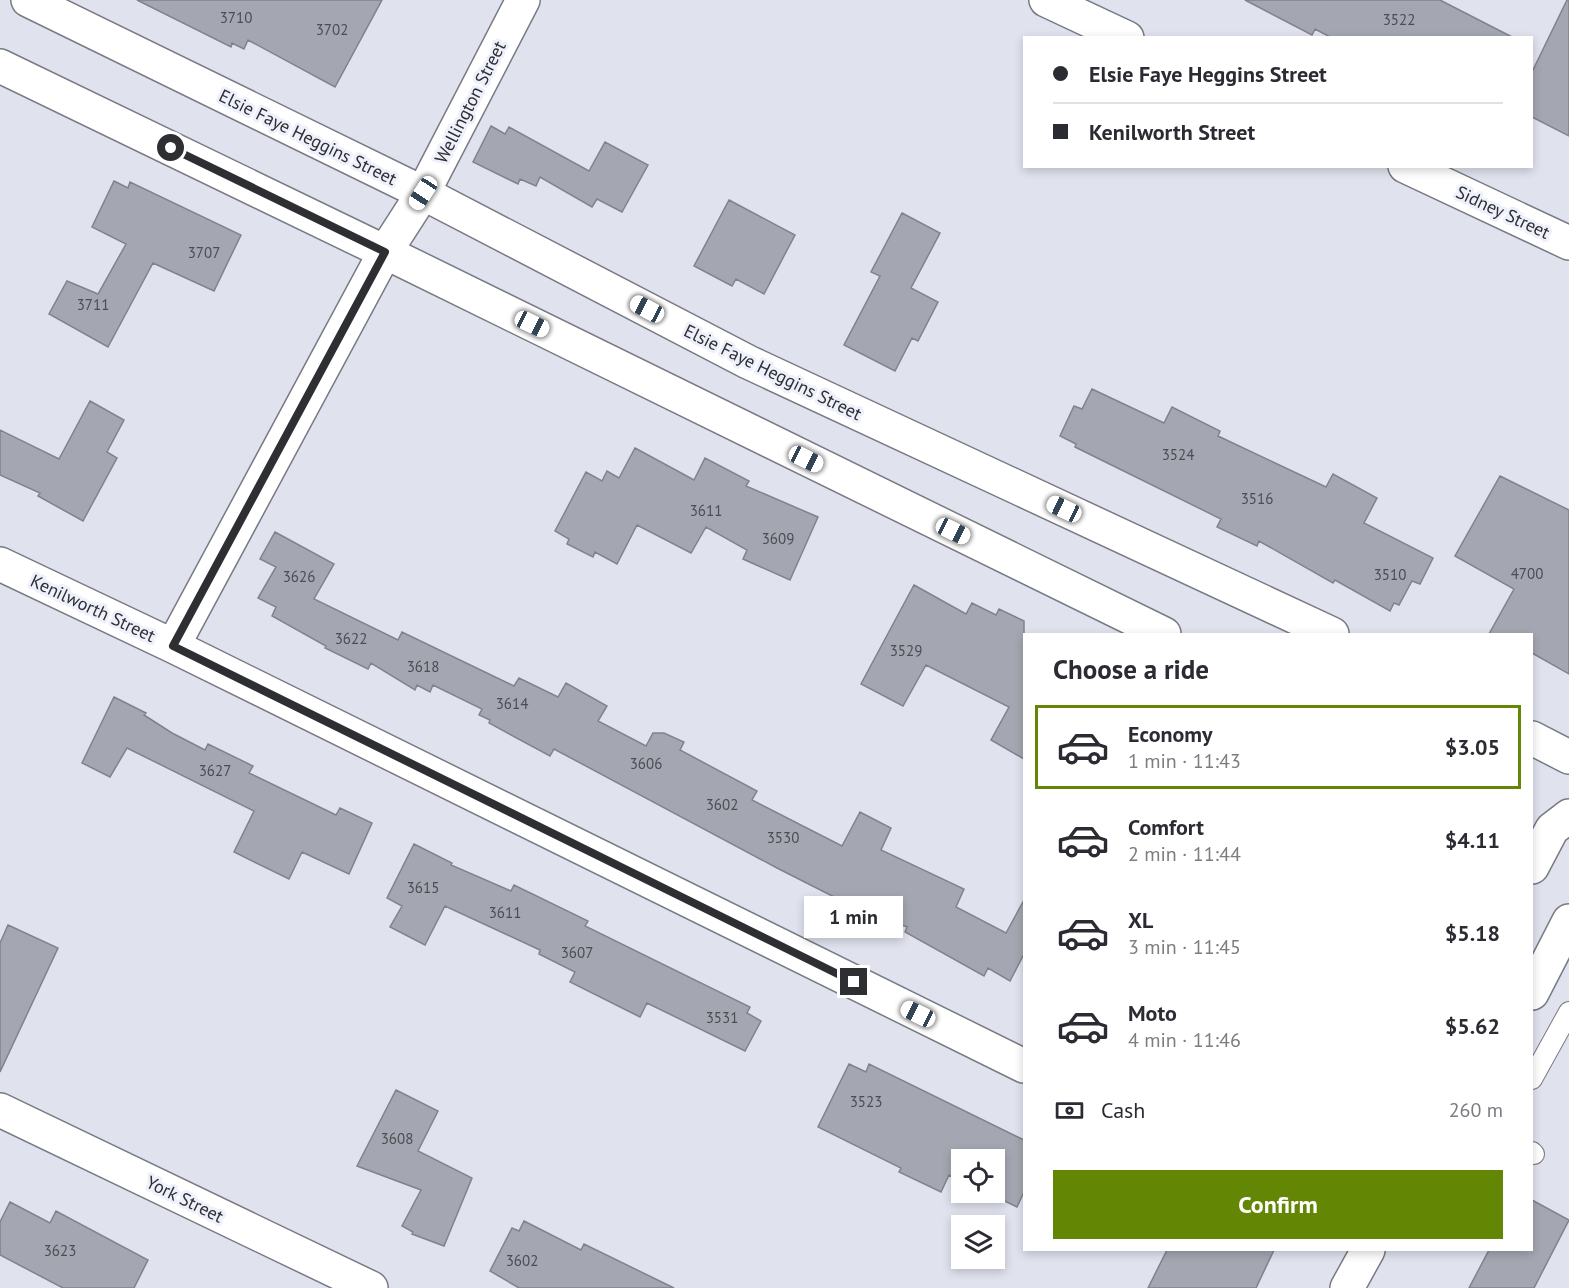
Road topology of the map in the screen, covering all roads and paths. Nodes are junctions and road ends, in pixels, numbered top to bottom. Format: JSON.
{"nodes":[{"id":1,"x":28,"y":0,"type":"edge"},
{"id":2,"x":523,"y":0,"type":"edge"},
{"id":3,"x":1046,"y":0,"type":"edge"},
{"id":4,"x":1123,"y":36,"type":"edge"},
{"id":5,"x":0,"y":66,"type":"edge"},
{"id":6,"x":1409,"y":168,"type":"edge"},
{"id":7,"x":423,"y":193,"type":"junction"},
{"id":8,"x":1569,"y":243,"type":"edge"},
{"id":9,"x":385,"y":252,"type":"junction"},
{"id":10,"x":0,"y":564,"type":"edge"},
{"id":11,"x":1320,"y":632,"type":"edge"},
{"id":12,"x":1162,"y":633,"type":"edge"},
{"id":13,"x":173,"y":646,"type":"junction"},
{"id":14,"x":1533,"y":739,"type":"edge"},
{"id":15,"x":1569,"y":757,"type":"edge"},
{"id":16,"x":1555,"y":825,"type":"edge"},
{"id":17,"x":1533,"y":865,"type":"edge"},
{"id":18,"x":1569,"y":921,"type":"edge"},
{"id":19,"x":1533,"y":991,"type":"edge"},
{"id":20,"x":1569,"y":1012,"type":"edge"},
{"id":21,"x":1023,"y":1066,"type":"edge"},
{"id":22,"x":1533,"y":1077,"type":"edge"},
{"id":23,"x":0,"y":1110,"type":"edge"},
{"id":24,"x":1367,"y":1251,"type":"edge"},
{"id":25,"x":371,"y":1288,"type":"edge"},
{"id":26,"x":1347,"y":1288,"type":"edge"}],
"edges":[{"from":1,"to":7,"type":"main road","name":"Elsie Faye Heggins Street"},
{"from":2,"to":7,"type":"main road","name":"Wellington Street"},
{"from":3,"to":4,"type":"main road"},
{"from":5,"to":9,"type":"main road"},
{"from":6,"to":8,"type":"main road","name":"Sidney Street"},
{"from":7,"to":9,"type":"main road","name":"Wellington Street"},
{"from":7,"to":11,"type":"main road","name":"Elsie Faye Heggins Street"},
{"from":9,"to":12,"type":"main road"},
{"from":9,"to":13,"type":"main road","name":"Wellington Street"},
{"from":10,"to":13,"type":"main road","name":"Kenilworth Street"},
{"from":13,"to":21,"type":"main road","name":"Kenilworth Street"},
{"from":14,"to":15,"type":"main road"},
{"from":16,"to":17,"type":"main road"},
{"from":18,"to":19,"type":"main road"},
{"from":20,"to":22,"type":"lane"},
{"from":23,"to":25,"type":"main road","name":"York Street"},
{"from":24,"to":26,"type":"main road"}]}
